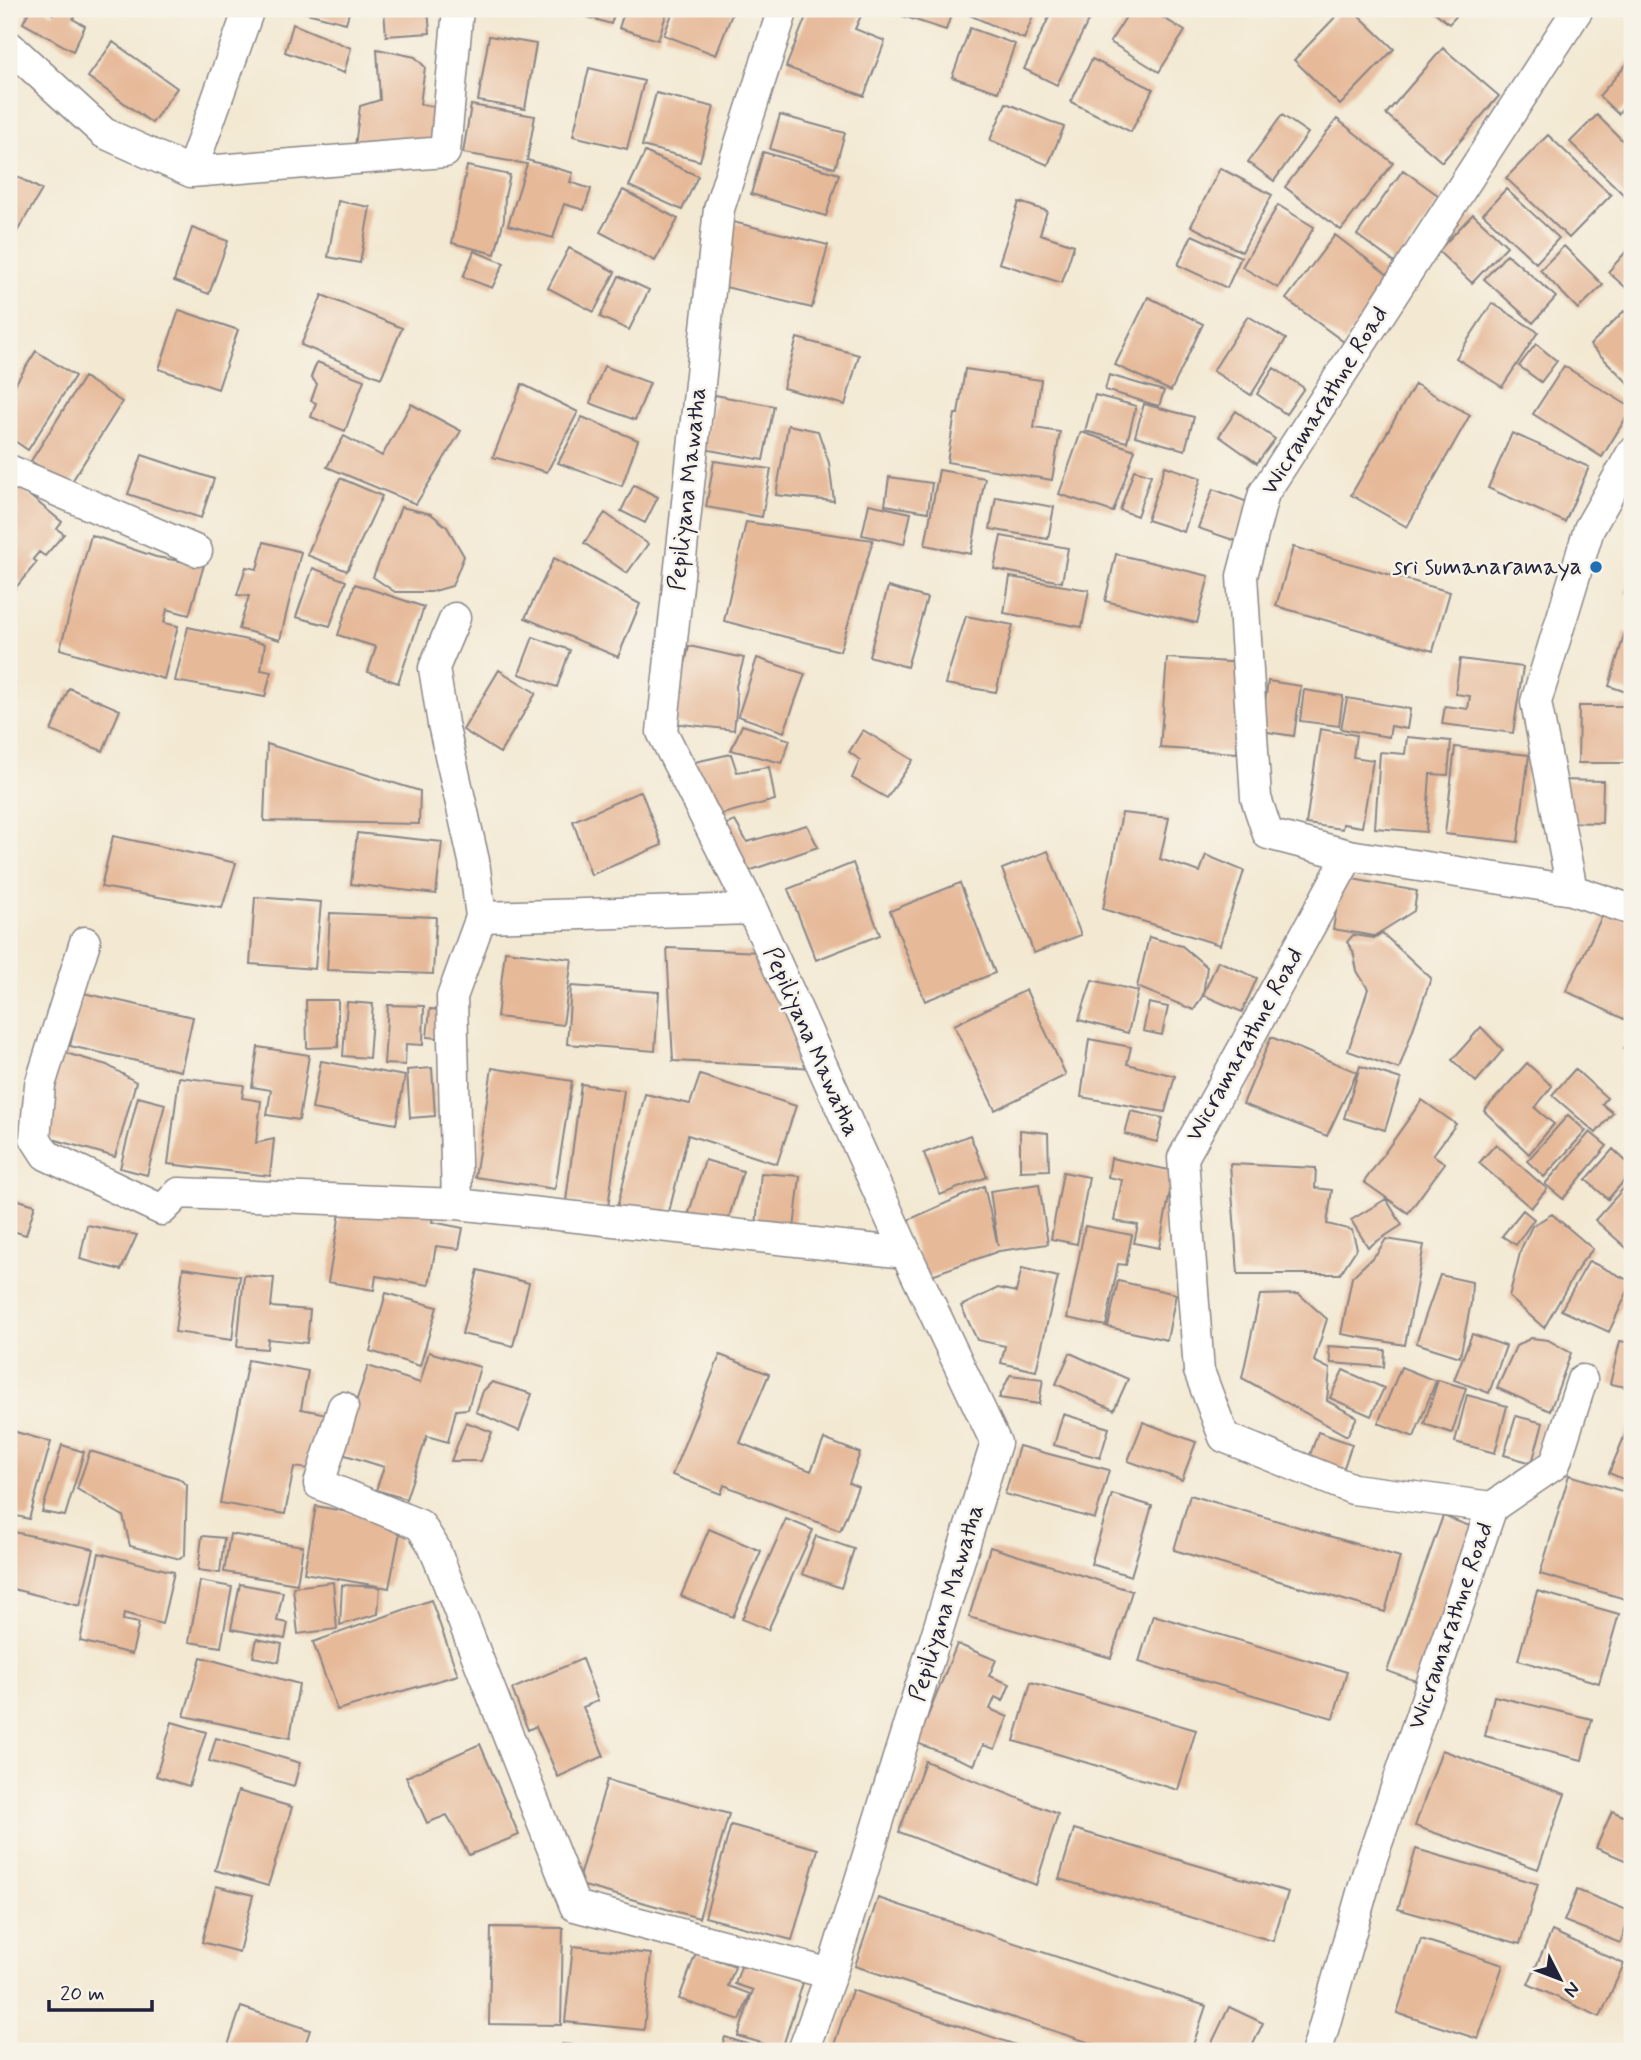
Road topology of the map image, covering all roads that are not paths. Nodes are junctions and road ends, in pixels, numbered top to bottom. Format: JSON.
{"nodes":[{"id":1,"x":249,"y":9,"type":"edge"},
{"id":2,"x":457,"y":9,"type":"edge"},
{"id":3,"x":783,"y":9,"type":"edge"},
{"id":4,"x":1578,"y":9,"type":"edge"},
{"id":5,"x":9,"y":46,"type":"edge"},
{"id":6,"x":191,"y":172,"type":"junction"},
{"id":7,"x":1632,"y":453,"type":"edge"},
{"id":8,"x":9,"y":470,"type":"edge"},
{"id":9,"x":197,"y":551,"type":"dead end"},
{"id":10,"x":455,"y":618,"type":"dead end"},
{"id":11,"x":1349,"y":855,"type":"junction"},
{"id":12,"x":1572,"y":890,"type":"junction"},
{"id":13,"x":752,"y":909,"type":"junction"},
{"id":14,"x":1632,"y":910,"type":"edge"},
{"id":15,"x":481,"y":917,"type":"junction"},
{"id":16,"x":85,"y":942,"type":"dead end"},
{"id":17,"x":457,"y":1204,"type":"junction"},
{"id":18,"x":906,"y":1253,"type":"junction"},
{"id":19,"x":1582,"y":1380,"type":"dead end"},
{"id":20,"x":343,"y":1407,"type":"dead end"},
{"id":21,"x":1492,"y":1507,"type":"junction"},
{"id":22,"x":831,"y":1974,"type":"junction"},
{"id":23,"x":803,"y":2051,"type":"edge"},
{"id":24,"x":1317,"y":2051,"type":"edge"}],
"edges":[{"from":1,"to":6,"type":"street"},
{"from":2,"to":6,"type":"street"},
{"from":3,"to":13,"type":"street","name":"Pepiliyana Mawatha"},
{"from":4,"to":11,"type":"street","name":"Wicramarathne Road"},
{"from":5,"to":6,"type":"street"},
{"from":7,"to":12,"type":"street"},
{"from":8,"to":9,"type":"street"},
{"from":10,"to":15,"type":"street"},
{"from":11,"to":12,"type":"street"},
{"from":11,"to":21,"type":"street","name":"Wicramarathne Road"},
{"from":12,"to":14,"type":"street"},
{"from":13,"to":15,"type":"street"},
{"from":13,"to":18,"type":"street","name":"Pepiliyana Mawatha"},
{"from":15,"to":17,"type":"street"},
{"from":16,"to":17,"type":"street"},
{"from":17,"to":18,"type":"street"},
{"from":18,"to":22,"type":"street","name":"Pepiliyana Mawatha"},
{"from":19,"to":21,"type":"street"},
{"from":20,"to":22,"type":"street"},
{"from":21,"to":24,"type":"street","name":"Wicramarathne Road"},
{"from":22,"to":23,"type":"street","name":"Pepiliyana Mawatha"}]}
